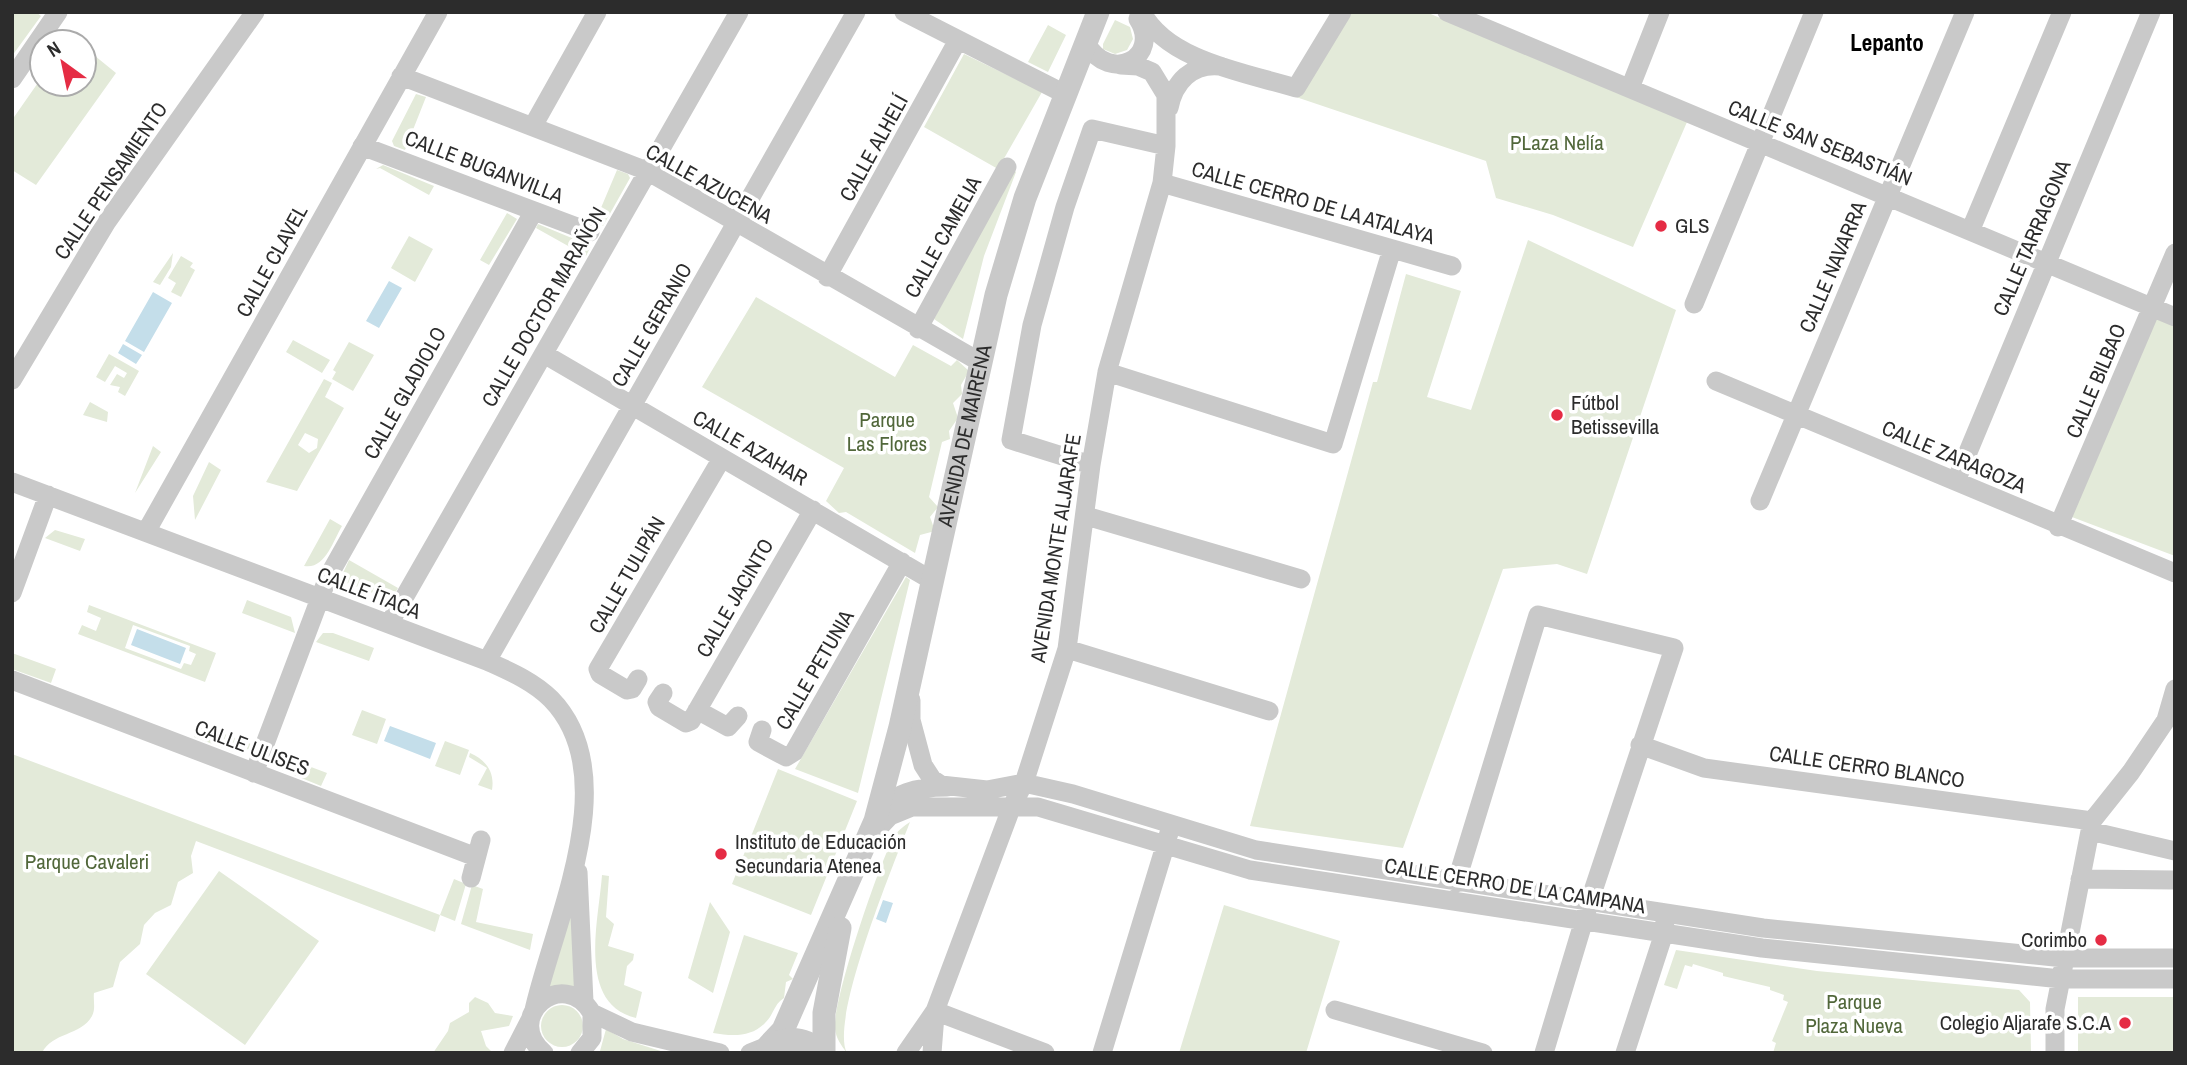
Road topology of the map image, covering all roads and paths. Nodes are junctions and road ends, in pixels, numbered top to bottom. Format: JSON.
{"nodes":[{"id":1,"x":58,"y":12,"type":"edge"},
{"id":2,"x":255,"y":12,"type":"edge"},
{"id":3,"x":438,"y":12,"type":"edge"},
{"id":4,"x":597,"y":12,"type":"edge"},
{"id":5,"x":738,"y":12,"type":"edge"},
{"id":6,"x":856,"y":12,"type":"edge"},
{"id":7,"x":904,"y":12,"type":"edge"},
{"id":8,"x":1098,"y":12,"type":"edge"},
{"id":9,"x":1342,"y":12,"type":"edge"},
{"id":10,"x":1447,"y":12,"type":"edge"},
{"id":11,"x":1660,"y":12,"type":"edge"},
{"id":12,"x":1814,"y":12,"type":"edge"},
{"id":13,"x":1965,"y":12,"type":"edge"},
{"id":14,"x":2062,"y":12,"type":"edge"},
{"id":15,"x":2151,"y":12,"type":"edge"},
{"id":16,"x":1135,"y":13,"type":"edge"},
{"id":17,"x":1156,"y":34,"type":"junction"},
{"id":18,"x":958,"y":40,"type":"junction"},
{"id":19,"x":1086,"y":43,"type":"junction"},
{"id":20,"x":1121,"y":65,"type":"junction"},
{"id":21,"x":1228,"y":67,"type":"junction"},
{"id":22,"x":1146,"y":69,"type":"junction"},
{"id":23,"x":401,"y":76,"type":"junction"},
{"id":24,"x":12,"y":79,"type":"edge"},
{"id":25,"x":1174,"y":82,"type":"junction"},
{"id":26,"x":1630,"y":89,"type":"junction"},
{"id":27,"x":1065,"y":94,"type":"junction"},
{"id":28,"x":1167,"y":121,"type":"junction"},
{"id":29,"x":533,"y":126,"type":"junction"},
{"id":30,"x":1760,"y":143,"type":"junction"},
{"id":31,"x":362,"y":146,"type":"junction"},
{"id":32,"x":1166,"y":146,"type":"junction"},
{"id":33,"x":1007,"y":167,"type":"dead end"},
{"id":34,"x":647,"y":171,"type":"junction"},
{"id":35,"x":1162,"y":183,"type":"junction"},
{"id":36,"x":1888,"y":195,"type":"junction"},
{"id":37,"x":534,"y":211,"type":"junction"},
{"id":38,"x":737,"y":225,"type":"junction"},
{"id":39,"x":1970,"y":229,"type":"junction"},
{"id":40,"x":590,"y":232,"type":"dead end"},
{"id":41,"x":1392,"y":249,"type":"junction"},
{"id":42,"x":2175,"y":253,"type":"edge"},
{"id":43,"x":2046,"y":263,"type":"junction"},
{"id":44,"x":1452,"y":266,"type":"dead end"},
{"id":45,"x":827,"y":277,"type":"junction"},
{"id":46,"x":1694,"y":303,"type":"dead end"},
{"id":47,"x":2152,"y":307,"type":"junction"},
{"id":48,"x":2175,"y":317,"type":"edge"},
{"id":49,"x":918,"y":329,"type":"junction"},
{"id":50,"x":544,"y":354,"type":"junction"},
{"id":51,"x":980,"y":362,"type":"junction"},
{"id":52,"x":1107,"y":372,"type":"junction"},
{"id":53,"x":12,"y":380,"type":"edge"},
{"id":54,"x":1716,"y":381,"type":"dead end"},
{"id":55,"x":631,"y":405,"type":"junction"},
{"id":56,"x":1796,"y":415,"type":"junction"},
{"id":57,"x":722,"y":458,"type":"junction"},
{"id":58,"x":1091,"y":465,"type":"junction"},
{"id":59,"x":1956,"y":481,"type":"junction"},
{"id":60,"x":12,"y":482,"type":"edge"},
{"id":61,"x":48,"y":495,"type":"junction"},
{"id":62,"x":1760,"y":500,"type":"dead end"},
{"id":63,"x":813,"y":510,"type":"junction"},
{"id":64,"x":1086,"y":516,"type":"junction"},
{"id":65,"x":2058,"y":527,"type":"junction"},
{"id":66,"x":146,"y":532,"type":"junction"},
{"id":67,"x":902,"y":562,"type":"junction"},
{"id":68,"x":2175,"y":573,"type":"edge"},
{"id":69,"x":1301,"y":579,"type":"dead end"},
{"id":70,"x":933,"y":581,"type":"junction"},
{"id":71,"x":12,"y":593,"type":"edge"},
{"id":72,"x":318,"y":598,"type":"junction"},
{"id":73,"x":389,"y":624,"type":"junction"},
{"id":74,"x":1067,"y":649,"type":"junction"},
{"id":75,"x":915,"y":660,"type":"junction"},
{"id":76,"x":487,"y":661,"type":"junction"},
{"id":77,"x":638,"y":679,"type":"dead end"},
{"id":78,"x":12,"y":680,"type":"edge"},
{"id":79,"x":2175,"y":690,"type":"edge"},
{"id":80,"x":663,"y":693,"type":"dead end"},
{"id":81,"x":697,"y":710,"type":"junction"},
{"id":82,"x":1269,"y":711,"type":"dead end"},
{"id":83,"x":738,"y":716,"type":"dead end"},
{"id":84,"x":762,"y":730,"type":"dead end"},
{"id":85,"x":1640,"y":745,"type":"junction"},
{"id":86,"x":254,"y":773,"type":"junction"},
{"id":87,"x":1024,"y":783,"type":"junction"},
{"id":88,"x":948,"y":787,"type":"junction"},
{"id":89,"x":1012,"y":806,"type":"junction"},
{"id":90,"x":1172,"y":824,"type":"junction"},
{"id":91,"x":2091,"y":826,"type":"junction"},
{"id":92,"x":871,"y":830,"type":"junction"},
{"id":93,"x":1166,"y":844,"type":"junction"},
{"id":94,"x":2175,"y":850,"type":"edge"},
{"id":95,"x":578,"y":853,"type":"junction"},
{"id":96,"x":856,"y":867,"type":"junction"},
{"id":97,"x":471,"y":878,"type":"dead end"},
{"id":98,"x":2080,"y":879,"type":"junction"},
{"id":99,"x":2175,"y":880,"type":"edge"},
{"id":100,"x":1456,"y":883,"type":"junction"},
{"id":101,"x":1590,"y":900,"type":"junction"},
{"id":102,"x":1665,"y":912,"type":"junction"},
{"id":103,"x":1585,"y":920,"type":"junction"},
{"id":104,"x":1664,"y":933,"type":"junction"},
{"id":105,"x":2064,"y":958,"type":"junction"},
{"id":106,"x":2175,"y":958,"type":"edge"},
{"id":107,"x":2061,"y":979,"type":"junction"},
{"id":108,"x":2175,"y":979,"type":"edge"},
{"id":109,"x":588,"y":1007,"type":"junction"},
{"id":110,"x":1335,"y":1010,"type":"dead end"},
{"id":111,"x":935,"y":1011,"type":"junction"},
{"id":112,"x":532,"y":1014,"type":"junction"},
{"id":113,"x":760,"y":1051,"type":"edge"},
{"id":114,"x":513,"y":1053,"type":"edge"},
{"id":115,"x":544,"y":1053,"type":"edge"},
{"id":116,"x":580,"y":1053,"type":"edge"},
{"id":117,"x":720,"y":1053,"type":"edge"},
{"id":118,"x":823,"y":1053,"type":"edge"},
{"id":119,"x":906,"y":1053,"type":"edge"},
{"id":120,"x":932,"y":1053,"type":"edge"},
{"id":121,"x":1045,"y":1053,"type":"edge"},
{"id":122,"x":1102,"y":1053,"type":"edge"},
{"id":123,"x":1483,"y":1053,"type":"edge"},
{"id":124,"x":1544,"y":1053,"type":"edge"},
{"id":125,"x":1625,"y":1053,"type":"edge"},
{"id":126,"x":2054,"y":1053,"type":"edge"}],
"edges":[{"from":1,"to":24,"type":"street"},
{"from":2,"to":53,"type":"street","name":"CALLE PENSAMIENTO"},
{"from":3,"to":23,"type":"street","name":"CALLE CLAVEL"},
{"from":4,"to":29,"type":"street"},
{"from":5,"to":34,"type":"street","name":"CALLE DOCTOR MARAÑÓN"},
{"from":6,"to":38,"type":"street","name":"CALLE GERANIO"},
{"from":7,"to":18,"type":"street"},
{"from":8,"to":19,"type":"street","name":"AVENIDA DE MAIRENA"},
{"from":9,"to":21,"type":"street"},
{"from":10,"to":26,"type":"street","name":"CALLE SAN SEBASTIÁN"},
{"from":11,"to":26,"type":"street"},
{"from":12,"to":30,"type":"street"},
{"from":13,"to":36,"type":"street","name":"CALLE NAVARRA"},
{"from":14,"to":39,"type":"street"},
{"from":15,"to":43,"type":"street","name":"CALLE TARRAGONA"},
{"from":16,"to":17,"type":"street"},
{"from":16,"to":20,"type":"street"},
{"from":17,"to":21,"type":"street"},
{"from":17,"to":25,"type":"street"},
{"from":18,"to":27,"type":"street"},
{"from":18,"to":45,"type":"street","name":"CALLE ALHELÍ"},
{"from":19,"to":20,"type":"street"},
{"from":19,"to":27,"type":"street","name":"AVENIDA DE MAIRENA"},
{"from":20,"to":22,"type":"street"},
{"from":21,"to":25,"type":"street"},
{"from":22,"to":25,"type":"street"},
{"from":22,"to":28,"type":"street"},
{"from":23,"to":29,"type":"street","name":"CALLE AZUCENA"},
{"from":23,"to":31,"type":"street","name":"CALLE CLAVEL"},
{"from":25,"to":28,"type":"street"},
{"from":26,"to":30,"type":"street","name":"CALLE SAN SEBASTIÁN"},
{"from":27,"to":51,"type":"street","name":"AVENIDA DE MAIRENA"},
{"from":28,"to":32,"type":"street","name":"AVENIDA MONTE ALJARAFE"},
{"from":29,"to":34,"type":"street","name":"CALLE AZUCENA"},
{"from":30,"to":36,"type":"street","name":"CALLE SAN SEBASTIÁN"},
{"from":30,"to":46,"type":"street"},
{"from":31,"to":37,"type":"street","name":"CALLE BUGANVILLA"},
{"from":31,"to":66,"type":"street","name":"CALLE CLAVEL"},
{"from":32,"to":35,"type":"street","name":"AVENIDA MONTE ALJARAFE"},
{"from":32,"to":58,"type":"street"},
{"from":33,"to":49,"type":"street","name":"CALLE CAMELIA"},
{"from":34,"to":38,"type":"street","name":"CALLE AZUCENA"},
{"from":34,"to":50,"type":"street","name":"CALLE DOCTOR MARAÑÓN"},
{"from":35,"to":41,"type":"street","name":"CALLE CERRO DE LA ATALAYA"},
{"from":35,"to":52,"type":"street","name":"AVENIDA MONTE ALJARAFE"},
{"from":36,"to":39,"type":"street","name":"CALLE SAN SEBASTIÁN"},
{"from":36,"to":56,"type":"street","name":"CALLE NAVARRA"},
{"from":37,"to":40,"type":"street","name":"CALLE BUGANVILLA"},
{"from":37,"to":72,"type":"street","name":"CALLE GLADIOLO"},
{"from":38,"to":45,"type":"street","name":"CALLE AZUCENA"},
{"from":38,"to":55,"type":"street","name":"CALLE GERANIO"},
{"from":39,"to":43,"type":"street","name":"CALLE SAN SEBASTIÁN"},
{"from":41,"to":44,"type":"street","name":"CALLE CERRO DE LA ATALAYA"},
{"from":41,"to":52,"type":"street"},
{"from":42,"to":47,"type":"street","name":"CALLE BILBAO"},
{"from":43,"to":47,"type":"street","name":"CALLE SAN SEBASTIÁN"},
{"from":43,"to":59,"type":"street","name":"CALLE TARRAGONA"},
{"from":45,"to":49,"type":"street","name":"CALLE AZUCENA"},
{"from":47,"to":48,"type":"street","name":"CALLE SAN SEBASTIÁN"},
{"from":47,"to":65,"type":"street","name":"CALLE BILBAO"},
{"from":49,"to":51,"type":"street","name":"CALLE AZUCENA"},
{"from":50,"to":55,"type":"street","name":"CALLE AZAHAR"},
{"from":50,"to":73,"type":"street","name":"CALLE DOCTOR MARAÑÓN"},
{"from":51,"to":70,"type":"street","name":"AVENIDA DE MAIRENA"},
{"from":52,"to":58,"type":"street","name":"AVENIDA MONTE ALJARAFE"},
{"from":54,"to":56,"type":"street","name":"CALLE ZARAGOZA"},
{"from":55,"to":57,"type":"street","name":"CALLE AZAHAR"},
{"from":55,"to":76,"type":"street","name":"CALLE GERANIO"},
{"from":56,"to":59,"type":"street","name":"CALLE ZARAGOZA"},
{"from":56,"to":62,"type":"street","name":"CALLE NAVARRA"},
{"from":57,"to":63,"type":"street","name":"CALLE AZAHAR"},
{"from":57,"to":77,"type":"street","name":"CALLE TULIPÁN"},
{"from":58,"to":64,"type":"street","name":"AVENIDA MONTE ALJARAFE"},
{"from":59,"to":65,"type":"street","name":"CALLE ZARAGOZA"},
{"from":60,"to":61,"type":"street","name":"CALLE ÍTACA"},
{"from":61,"to":66,"type":"street","name":"CALLE ÍTACA"},
{"from":61,"to":71,"type":"street"},
{"from":63,"to":67,"type":"street","name":"CALLE AZAHAR"},
{"from":63,"to":81,"type":"street","name":"CALLE JACINTO"},
{"from":64,"to":69,"type":"street"},
{"from":64,"to":74,"type":"street","name":"AVENIDA MONTE ALJARAFE"},
{"from":65,"to":68,"type":"street","name":"CALLE ZARAGOZA"},
{"from":66,"to":72,"type":"street","name":"CALLE ÍTACA"},
{"from":67,"to":70,"type":"street","name":"CALLE AZAHAR"},
{"from":67,"to":84,"type":"street","name":"CALLE PETUNIA"},
{"from":70,"to":75,"type":"street","name":"AVENIDA DE MAIRENA"},
{"from":72,"to":73,"type":"street","name":"CALLE ÍTACA"},
{"from":72,"to":86,"type":"street","name":"CALLE GLADIOLO"},
{"from":73,"to":76,"type":"street","name":"CALLE ÍTACA"},
{"from":74,"to":82,"type":"street"},
{"from":74,"to":87,"type":"street","name":"AVENIDA MONTE ALJARAFE"},
{"from":75,"to":88,"type":"street"},
{"from":75,"to":92,"type":"street","name":"AVENIDA DE MAIRENA"},
{"from":76,"to":95,"type":"street","name":"CALLE ÍTACA"},
{"from":78,"to":86,"type":"street","name":"CALLE ULISES"},
{"from":79,"to":91,"type":"street"},
{"from":80,"to":81,"type":"street"},
{"from":81,"to":83,"type":"street"},
{"from":85,"to":91,"type":"street","name":"CALLE CERRO BLANCO"},
{"from":85,"to":100,"type":"street"},
{"from":85,"to":101,"type":"street"},
{"from":86,"to":97,"type":"street","name":"CALLE ULISES"},
{"from":87,"to":88,"type":"street","name":"CALLE CERRO DE LA CAMPANA"},
{"from":87,"to":89,"type":"street","name":"AVENIDA MONTE ALJARAFE"},
{"from":87,"to":90,"type":"street","name":"CALLE CERRO DE LA CAMPANA"},
{"from":88,"to":92,"type":"street","name":"CALLE CERRO DE LA CAMPANA"},
{"from":89,"to":92,"type":"street","name":"CALLE CERRO DE LA CAMPANA"},
{"from":89,"to":93,"type":"street","name":"CALLE CERRO DE LA CAMPANA"},
{"from":89,"to":111,"type":"street","name":"AVENIDA MONTE ALJARAFE"},
{"from":90,"to":93,"type":"street"},
{"from":90,"to":100,"type":"street","name":"CALLE CERRO DE LA CAMPANA"},
{"from":91,"to":94,"type":"street","name":"CALLE CERRO BLANCO"},
{"from":91,"to":98,"type":"street"},
{"from":92,"to":96,"type":"street","name":"AVENIDA DE MAIRENA"},
{"from":93,"to":103,"type":"street","name":"CALLE CERRO DE LA CAMPANA"},
{"from":93,"to":122,"type":"street"},
{"from":95,"to":109,"type":"street","name":"CALLE ÍTACA"},
{"from":95,"to":112,"type":"street","name":"CALLE ÍTACA"},
{"from":96,"to":113,"type":"street","name":"AVENIDA DE MAIRENA"},
{"from":96,"to":118,"type":"street","name":"AVENIDA DE MAIRENA"},
{"from":98,"to":99,"type":"street"},
{"from":98,"to":105,"type":"street"},
{"from":100,"to":101,"type":"street","name":"CALLE CERRO DE LA CAMPANA"},
{"from":101,"to":102,"type":"street","name":"CALLE CERRO DE LA CAMPANA"},
{"from":101,"to":103,"type":"street"},
{"from":102,"to":104,"type":"street"},
{"from":102,"to":105,"type":"street","name":"CALLE CERRO DE LA CAMPANA"},
{"from":103,"to":104,"type":"street","name":"CALLE CERRO DE LA CAMPANA"},
{"from":103,"to":124,"type":"street"},
{"from":104,"to":107,"type":"street","name":"CALLE CERRO DE LA CAMPANA"},
{"from":104,"to":125,"type":"street"},
{"from":105,"to":106,"type":"street","name":"CALLE CERRO DE LA CAMPANA"},
{"from":105,"to":107,"type":"street"},
{"from":107,"to":108,"type":"street","name":"CALLE CERRO DE LA CAMPANA"},
{"from":107,"to":126,"type":"street"},
{"from":109,"to":112,"type":"street"},
{"from":109,"to":116,"type":"street","name":"CALLE ÍTACA"},
{"from":109,"to":117,"type":"street"},
{"from":110,"to":123,"type":"street"},
{"from":111,"to":119,"type":"street","name":"AVENIDA MONTE ALJARAFE"},
{"from":111,"to":120,"type":"street","name":"AVENIDA MONTE ALJARAFE"},
{"from":111,"to":121,"type":"street"},
{"from":112,"to":114,"type":"street","name":"CALLE ÍTACA"},
{"from":112,"to":115,"type":"street"},
{"from":113,"to":118,"type":"street"}]}
